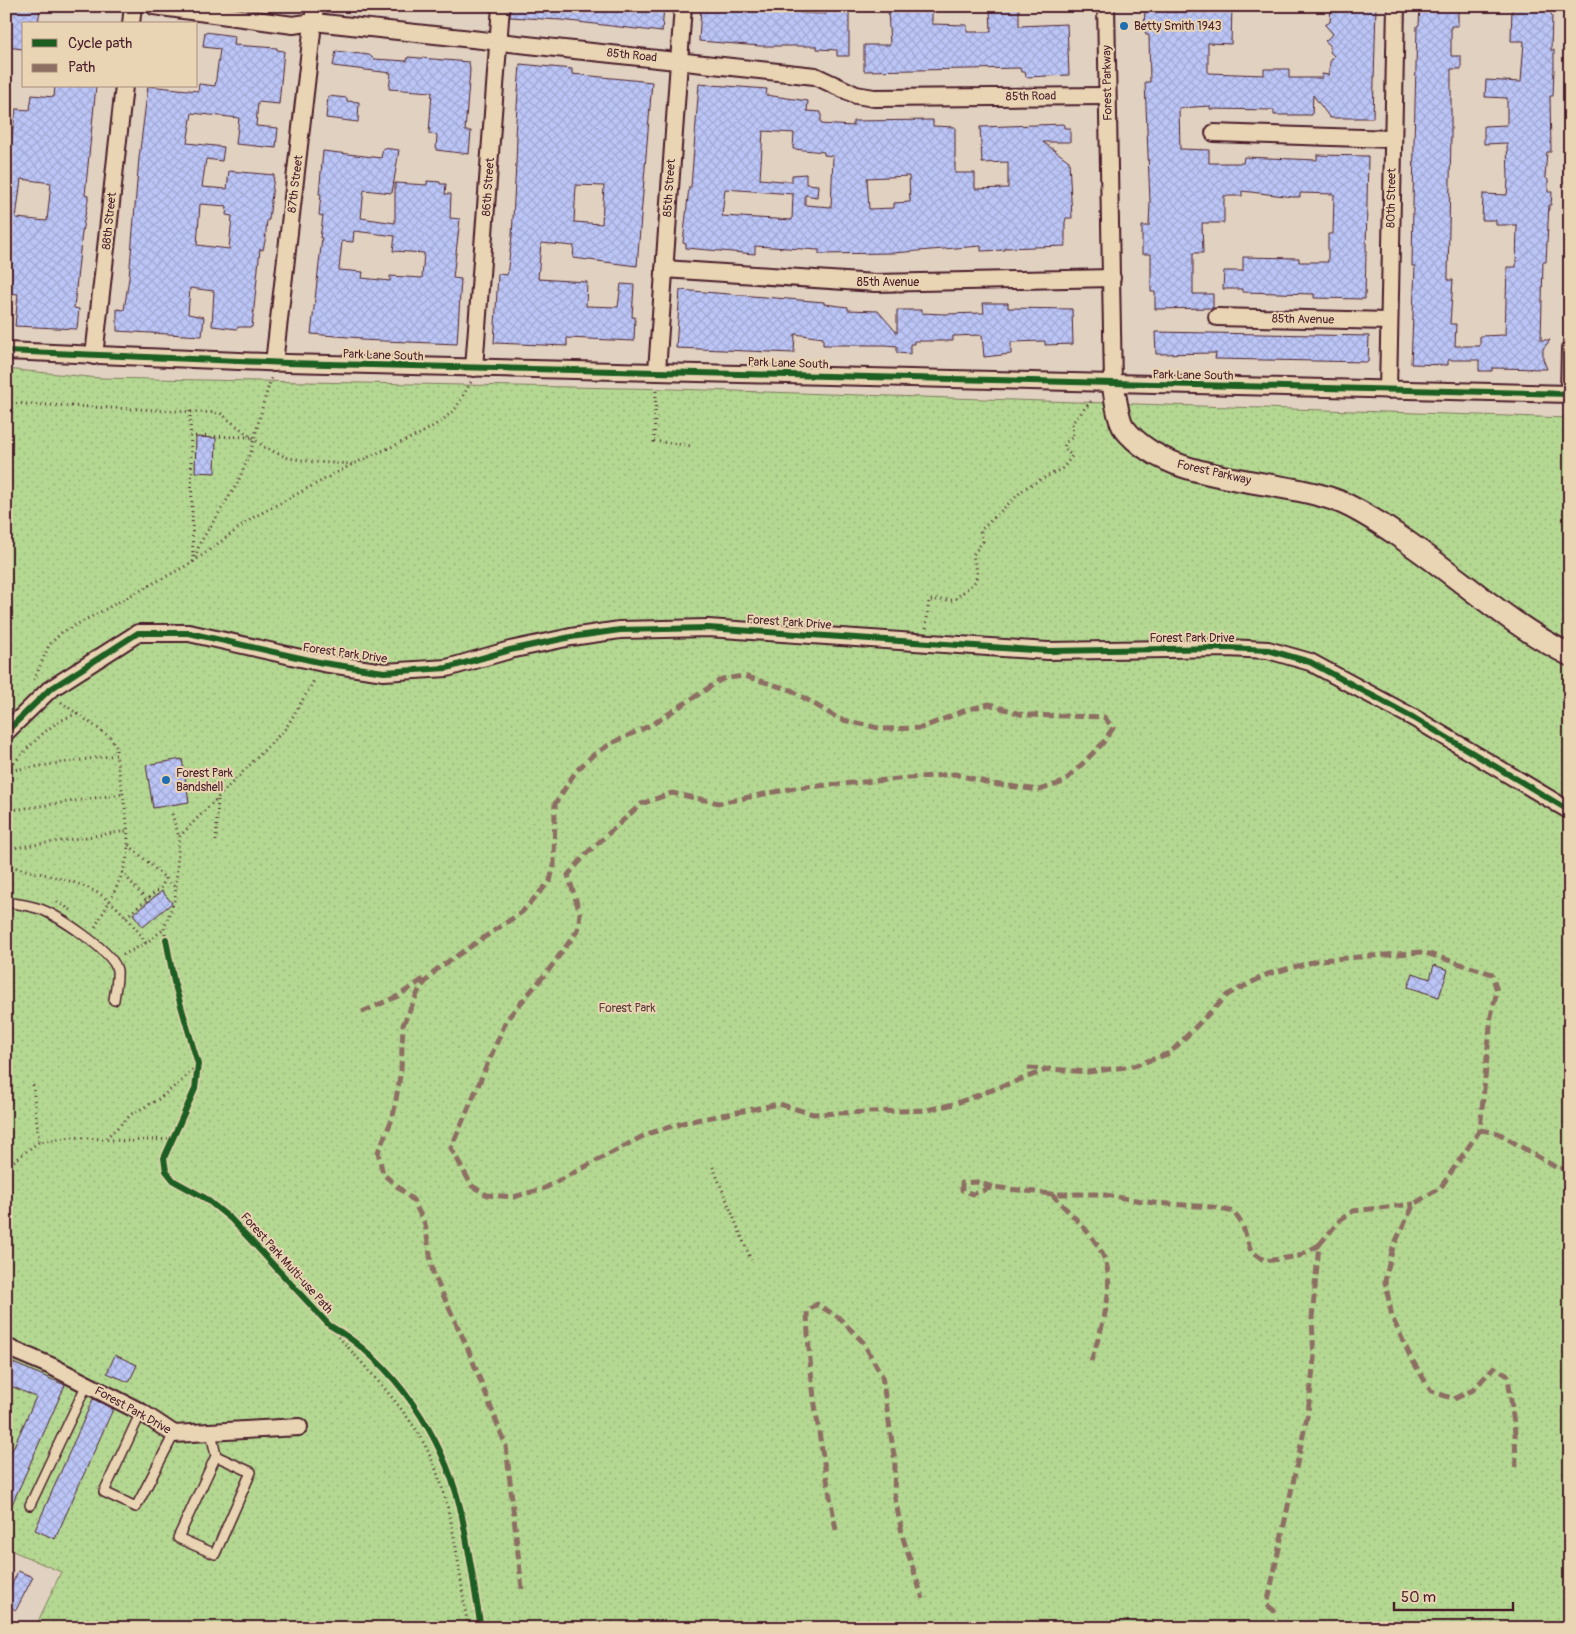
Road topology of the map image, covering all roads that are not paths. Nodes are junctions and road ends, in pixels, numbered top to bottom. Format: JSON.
{"nodes":[{"id":1,"x":133,"y":6,"type":"edge"},
{"id":2,"x":154,"y":6,"type":"edge"},
{"id":3,"x":501,"y":6,"type":"edge"},
{"id":4,"x":683,"y":6,"type":"edge"},
{"id":5,"x":1106,"y":6,"type":"edge"},
{"id":6,"x":1396,"y":6,"type":"edge"},
{"id":7,"x":314,"y":14,"type":"edge"},
{"id":8,"x":131,"y":22,"type":"edge"},
{"id":9,"x":498,"y":40,"type":"junction"},
{"id":10,"x":679,"y":60,"type":"junction"},
{"id":11,"x":124,"y":88,"type":"edge"},
{"id":12,"x":1107,"y":96,"type":"junction"},
{"id":13,"x":1214,"y":133,"type":"dead end"},
{"id":14,"x":1392,"y":139,"type":"junction"},
{"id":15,"x":664,"y":269,"type":"junction"},
{"id":16,"x":1112,"y":278,"type":"junction"},
{"id":17,"x":1216,"y":317,"type":"dead end"},
{"id":18,"x":1389,"y":321,"type":"junction"},
{"id":19,"x":1570,"y":349,"type":"edge"},
{"id":20,"x":6,"y":351,"type":"edge"},
{"id":21,"x":94,"y":356,"type":"junction"},
{"id":22,"x":274,"y":363,"type":"junction"},
{"id":23,"x":656,"y":370,"type":"junction"},
{"id":24,"x":473,"y":375,"type":"junction"},
{"id":25,"x":1112,"y":384,"type":"junction"},
{"id":26,"x":1388,"y":390,"type":"junction"},
{"id":27,"x":1569,"y":394,"type":"edge"},
{"id":28,"x":1570,"y":655,"type":"edge"},
{"id":29,"x":6,"y":732,"type":"edge"},
{"id":30,"x":1570,"y":811,"type":"edge"},
{"id":31,"x":6,"y":902,"type":"edge"},
{"id":32,"x":114,"y":1000,"type":"dead end"},
{"id":33,"x":6,"y":1347,"type":"edge"},
{"id":34,"x":87,"y":1384,"type":"junction"},
{"id":35,"x":141,"y":1412,"type":"junction"},
{"id":36,"x":299,"y":1427,"type":"dead end"},
{"id":37,"x":211,"y":1432,"type":"junction"},
{"id":38,"x":174,"y":1434,"type":"junction"},
{"id":39,"x":216,"y":1456,"type":"junction"},
{"id":40,"x":30,"y":1505,"type":"dead end"}],
"edges":[{"from":1,"to":8,"type":"street"},
{"from":2,"to":7,"type":"street","name":"85th Road"},
{"from":3,"to":9,"type":"street","name":"86th Street"},
{"from":4,"to":10,"type":"street","name":"85th Street"},
{"from":5,"to":12,"type":"street","name":"Forest Parkway"},
{"from":6,"to":14,"type":"street","name":"80th Street"},
{"from":7,"to":9,"type":"street","name":"85th Road"},
{"from":7,"to":22,"type":"street","name":"87th Street"},
{"from":9,"to":10,"type":"street","name":"85th Road"},
{"from":9,"to":24,"type":"street","name":"86th Street"},
{"from":10,"to":12,"type":"street","name":"85th Road"},
{"from":10,"to":15,"type":"street","name":"85th Street"},
{"from":11,"to":21,"type":"street","name":"88th Street"},
{"from":12,"to":16,"type":"street","name":"Forest Parkway"},
{"from":13,"to":14,"type":"street"},
{"from":14,"to":18,"type":"street","name":"80th Street"},
{"from":15,"to":16,"type":"street","name":"85th Avenue"},
{"from":15,"to":23,"type":"street","name":"85th Street"},
{"from":16,"to":25,"type":"street","name":"Forest Parkway"},
{"from":17,"to":18,"type":"street","name":"85th Avenue"},
{"from":18,"to":26,"type":"street","name":"80th Street"},
{"from":19,"to":27,"type":"street"},
{"from":20,"to":21,"type":"street","name":"Park Lane South"},
{"from":21,"to":22,"type":"street","name":"Park Lane South"},
{"from":22,"to":24,"type":"street","name":"Park Lane South"},
{"from":23,"to":24,"type":"street","name":"Park Lane South"},
{"from":23,"to":25,"type":"street","name":"Park Lane South"},
{"from":25,"to":26,"type":"street","name":"Park Lane South"},
{"from":25,"to":28,"type":"street","name":"Forest Parkway"},
{"from":26,"to":27,"type":"street","name":"Park Lane South"},
{"from":29,"to":30,"type":"street","name":"Forest Park Drive"},
{"from":31,"to":32,"type":"lane"},
{"from":33,"to":34,"type":"street","name":"Forest Park Drive"},
{"from":34,"to":35,"type":"street","name":"Forest Park Drive"},
{"from":34,"to":40,"type":"lane"},
{"from":35,"to":38,"type":"street","name":"Forest Park Drive"},
{"from":35,"to":38,"type":"lane"},
{"from":36,"to":37,"type":"street","name":"Forest Park Drive"},
{"from":37,"to":38,"type":"street","name":"Forest Park Drive"},
{"from":37,"to":39,"type":"lane"},
{"from":39,"to":39,"type":"lane"}]}
